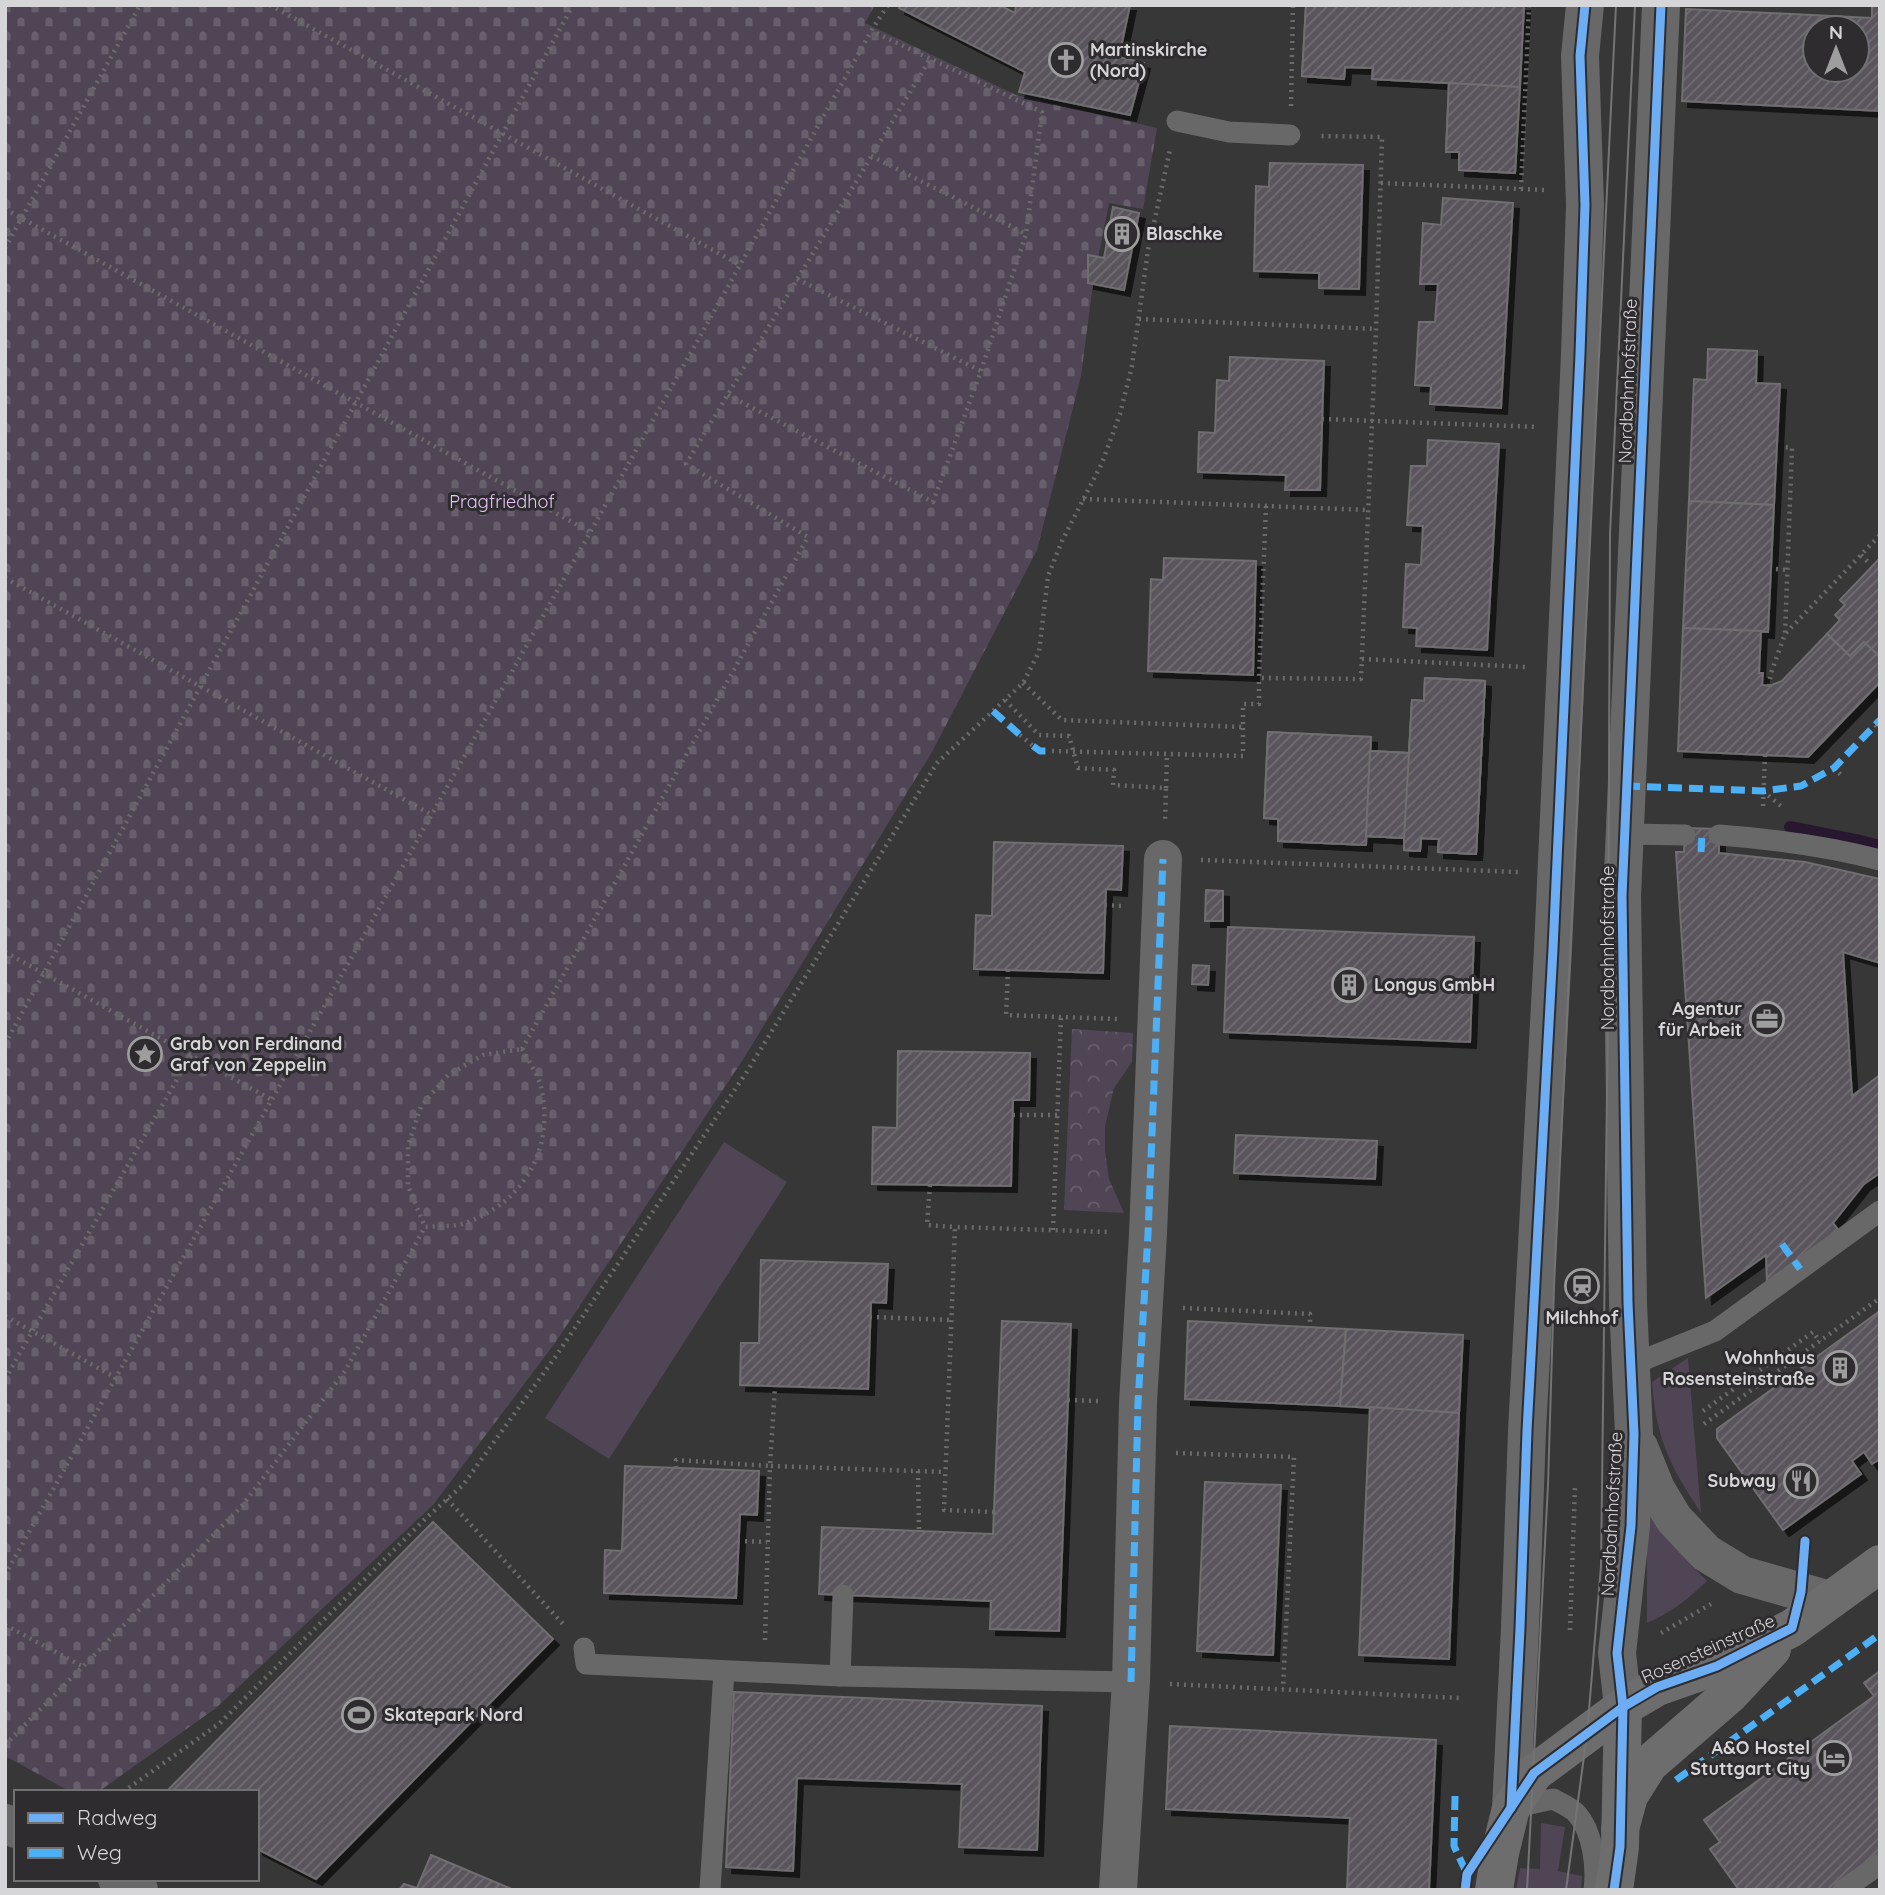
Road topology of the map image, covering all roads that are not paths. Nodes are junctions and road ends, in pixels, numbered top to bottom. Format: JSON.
{"nodes":[{"id":1,"x":1585,"y":5,"type":"edge"},
{"id":2,"x":1661,"y":5,"type":"edge"},
{"id":3,"x":1177,"y":121,"type":"road end"},
{"id":4,"x":1290,"y":135,"type":"road end"},
{"id":5,"x":1625,"y":834,"type":"junction"},
{"id":6,"x":1685,"y":835,"type":"dead end"},
{"id":7,"x":1719,"y":835,"type":"dead end"},
{"id":8,"x":1163,"y":859,"type":"road end"},
{"id":9,"x":1880,"y":860,"type":"edge"},
{"id":10,"x":1880,"y":1211,"type":"edge"},
{"id":11,"x":1631,"y":1365,"type":"junction"},
{"id":12,"x":1634,"y":1434,"type":"junction"},
{"id":13,"x":1880,"y":1564,"type":"edge"},
{"id":14,"x":843,"y":1595,"type":"dead end"},
{"id":15,"x":1830,"y":1600,"type":"junction"},
{"id":16,"x":1792,"y":1628,"type":"junction"},
{"id":17,"x":584,"y":1648,"type":"road end"},
{"id":18,"x":724,"y":1671,"type":"junction"},
{"id":19,"x":840,"y":1676,"type":"junction"},
{"id":20,"x":1131,"y":1682,"type":"junction"},
{"id":21,"x":1623,"y":1707,"type":"junction"},
{"id":22,"x":1511,"y":1808,"type":"junction"},
{"id":23,"x":1620,"y":1829,"type":"junction"},
{"id":24,"x":1880,"y":1864,"type":"edge"},
{"id":25,"x":121,"y":1881,"type":"edge"},
{"id":26,"x":139,"y":1890,"type":"edge"},
{"id":27,"x":710,"y":1890,"type":"edge"},
{"id":28,"x":1118,"y":1890,"type":"edge"},
{"id":29,"x":1494,"y":1890,"type":"edge"},
{"id":30,"x":1594,"y":1890,"type":"edge"},
{"id":31,"x":1614,"y":1890,"type":"edge"},
{"id":32,"x":1843,"y":1890,"type":"edge"}],
"edges":[{"from":1,"to":22,"type":"street"},
{"from":2,"to":5,"type":"street","name":"Nordbahnhofstraße"},
{"from":3,"to":4,"type":"lane"},
{"from":5,"to":6,"type":"lane"},
{"from":5,"to":11,"type":"street","name":"Nordbahnhofstraße"},
{"from":7,"to":9,"type":"lane"},
{"from":8,"to":20,"type":"street"},
{"from":10,"to":11,"type":"lane"},
{"from":11,"to":12,"type":"street","name":"Nordbahnhofstraße"},
{"from":12,"to":15,"type":"street"},
{"from":12,"to":21,"type":"street","name":"Nordbahnhofstraße"},
{"from":13,"to":15,"type":"street","name":"Rosensteinstraße"},
{"from":14,"to":19,"type":"lane"},
{"from":15,"to":16,"type":"street","name":"Rosensteinstraße"},
{"from":16,"to":21,"type":"street","name":"Rosensteinstraße"},
{"from":16,"to":23,"type":"street","name":"Rosensteinstraße"},
{"from":17,"to":18,"type":"lane"},
{"from":18,"to":19,"type":"lane"},
{"from":18,"to":27,"type":"lane"},
{"from":19,"to":20,"type":"lane"},
{"from":20,"to":28,"type":"street"},
{"from":21,"to":22,"type":"street","name":"Rosensteinstraße"},
{"from":21,"to":23,"type":"street","name":"Nordbahnhofstraße"},
{"from":22,"to":29,"type":"street"},
{"from":22,"to":30,"type":"lane"},
{"from":23,"to":31,"type":"street","name":"Nordbahnhofstraße"},
{"from":24,"to":32,"type":"lane"},
{"from":25,"to":26,"type":"street"}]}
